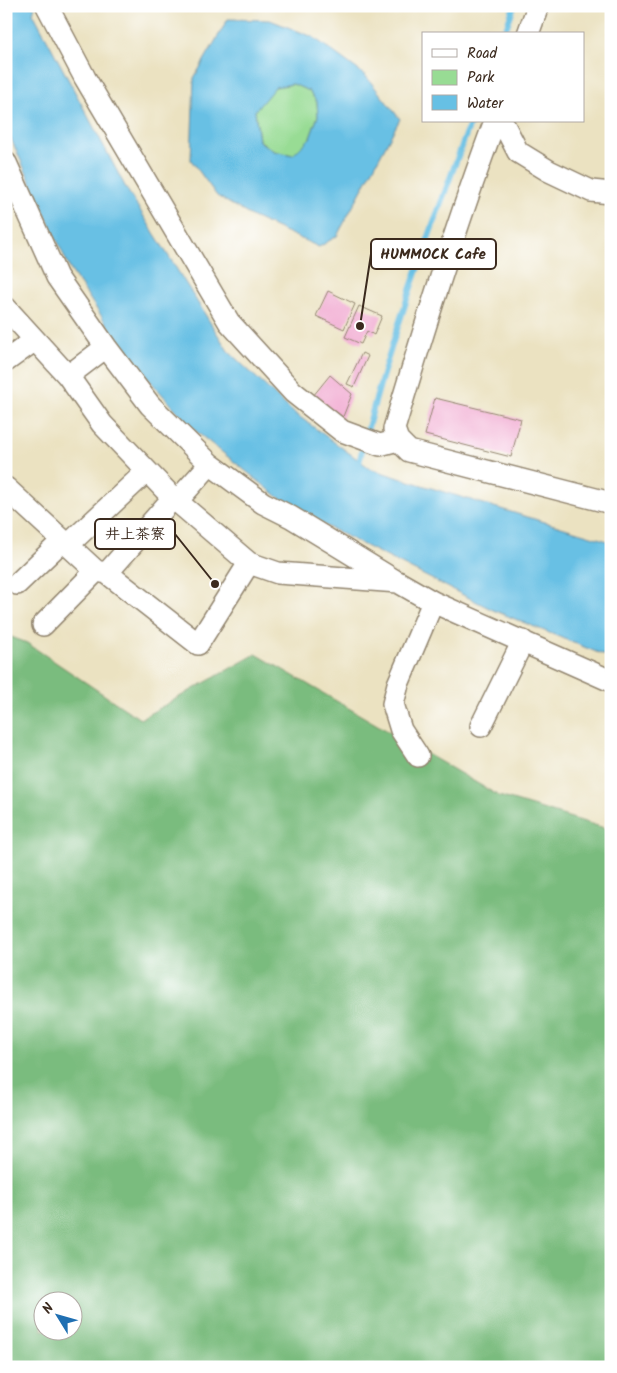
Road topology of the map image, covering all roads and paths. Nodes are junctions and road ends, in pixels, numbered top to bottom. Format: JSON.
{"nodes":[{"id":1,"x":47,"y":6,"type":"edge"},
{"id":2,"x":538,"y":6,"type":"edge"},
{"id":3,"x":529,"y":32,"type":"edge"},
{"id":4,"x":495,"y":122,"type":"edge"},
{"id":5,"x":503,"y":122,"type":"edge"},
{"id":6,"x":6,"y":163,"type":"edge"},
{"id":7,"x":611,"y":193,"type":"edge"},
{"id":8,"x":8,"y":314,"type":"edge"},
{"id":9,"x":35,"y":340,"type":"junction"},
{"id":10,"x":106,"y":347,"type":"junction"},
{"id":11,"x":6,"y":361,"type":"edge"},
{"id":12,"x":68,"y":376,"type":"junction"},
{"id":13,"x":398,"y":440,"type":"junction"},
{"id":14,"x":210,"y":464,"type":"junction"},
{"id":15,"x":147,"y":471,"type":"junction"},
{"id":16,"x":6,"y":488,"type":"edge"},
{"id":17,"x":175,"y":499,"type":"junction"},
{"id":18,"x":611,"y":503,"type":"edge"},
{"id":19,"x":66,"y":542,"type":"junction"},
{"id":20,"x":249,"y":563,"type":"junction"},
{"id":21,"x":102,"y":572,"type":"junction"},
{"id":22,"x":398,"y":582,"type":"junction"},
{"id":23,"x":18,"y":584,"type":"dead end"},
{"id":24,"x":433,"y":602,"type":"junction"},
{"id":25,"x":43,"y":625,"type":"dead end"},
{"id":26,"x":523,"y":641,"type":"junction"},
{"id":27,"x":611,"y":681,"type":"edge"},
{"id":28,"x":481,"y":726,"type":"dead end"},
{"id":29,"x":418,"y":756,"type":"dead end"}],
"edges":[{"from":1,"to":13,"type":"street"},
{"from":2,"to":3,"type":"street"},
{"from":4,"to":13,"type":"street"},
{"from":5,"to":7,"type":"street"},
{"from":6,"to":10,"type":"street"},
{"from":8,"to":9,"type":"street"},
{"from":9,"to":11,"type":"street"},
{"from":9,"to":12,"type":"street"},
{"from":10,"to":12,"type":"street"},
{"from":10,"to":14,"type":"street"},
{"from":12,"to":15,"type":"street"},
{"from":13,"to":18,"type":"street"},
{"from":14,"to":17,"type":"street"},
{"from":14,"to":22,"type":"street"},
{"from":15,"to":17,"type":"street"},
{"from":15,"to":19,"type":"street"},
{"from":16,"to":19,"type":"street"},
{"from":17,"to":20,"type":"street"},
{"from":17,"to":21,"type":"street"},
{"from":19,"to":21,"type":"street"},
{"from":19,"to":23,"type":"street"},
{"from":20,"to":21,"type":"street"},
{"from":20,"to":22,"type":"street"},
{"from":21,"to":25,"type":"street"},
{"from":22,"to":24,"type":"street"},
{"from":24,"to":26,"type":"street"},
{"from":24,"to":29,"type":"street"},
{"from":26,"to":27,"type":"street"},
{"from":26,"to":28,"type":"street"}]}
